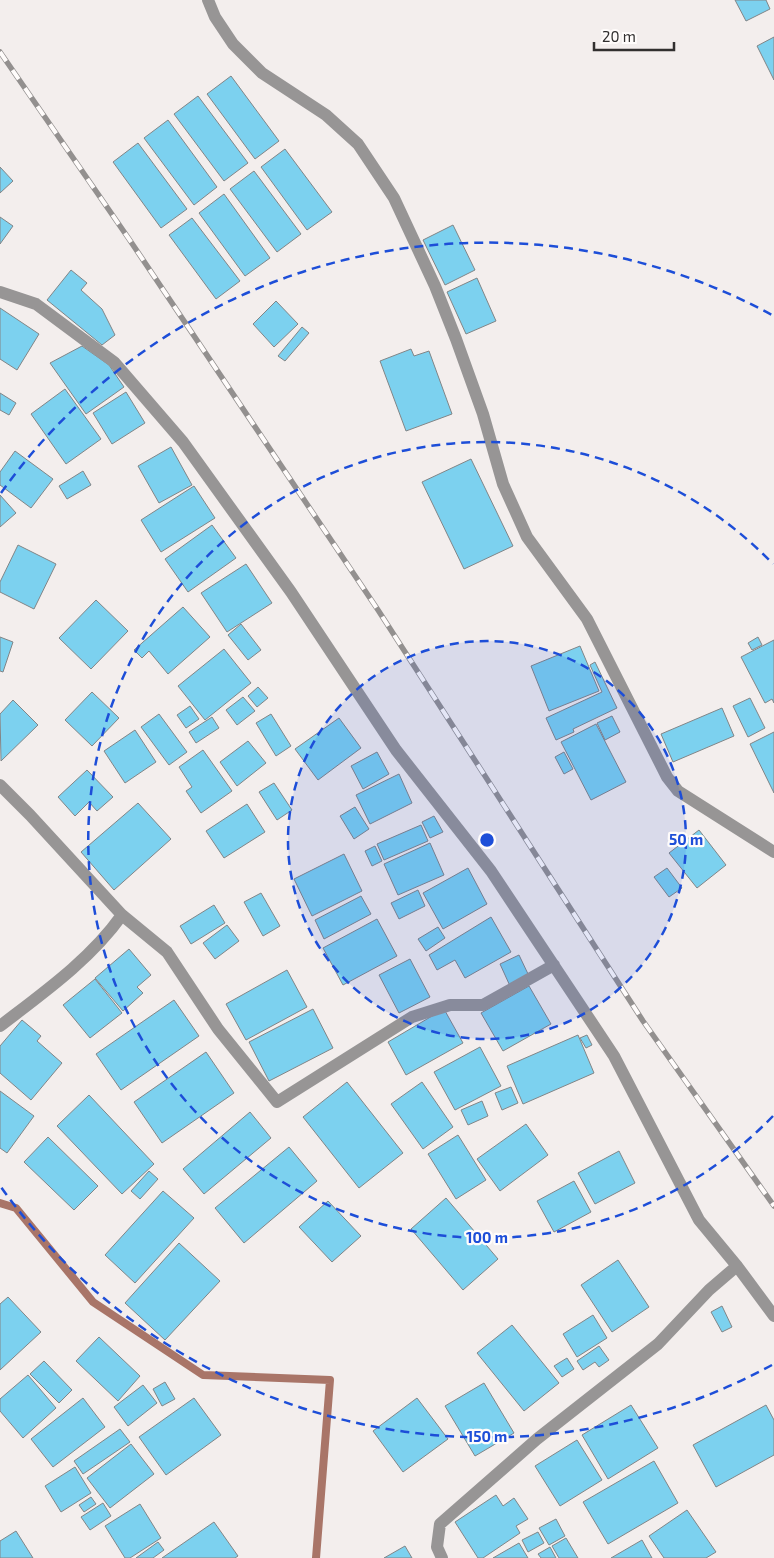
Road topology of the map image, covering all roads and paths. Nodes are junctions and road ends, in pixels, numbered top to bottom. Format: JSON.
{"nodes":[{"id":1,"x":208,"y":0,"type":"edge"},
{"id":2,"x":0,"y":292,"type":"edge"},
{"id":3,"x":0,"y":785,"type":"edge"},
{"id":4,"x":774,"y":852,"type":"edge"},
{"id":5,"x":122,"y":915,"type":"junction"},
{"id":6,"x":554,"y":966,"type":"junction"},
{"id":7,"x":0,"y":1026,"type":"edge"},
{"id":8,"x":737,"y":1266,"type":"junction"},
{"id":9,"x":774,"y":1316,"type":"edge"},
{"id":10,"x":442,"y":1558,"type":"edge"}],
"edges":[{"from":1,"to":4,"type":"street"},
{"from":2,"to":6,"type":"street"},
{"from":3,"to":5,"type":"street"},
{"from":5,"to":6,"type":"street"},
{"from":5,"to":7,"type":"street"},
{"from":6,"to":8,"type":"street"},
{"from":8,"to":9,"type":"street"},
{"from":8,"to":10,"type":"street"}]}
